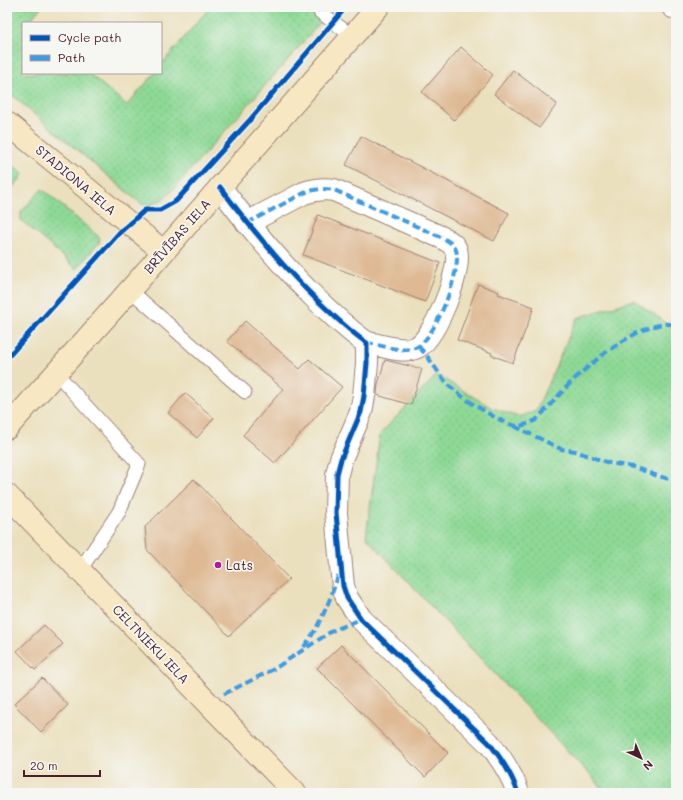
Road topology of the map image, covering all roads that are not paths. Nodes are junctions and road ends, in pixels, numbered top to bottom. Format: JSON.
{"nodes":[{"id":1,"x":378,"y":7,"type":"edge"},
{"id":2,"x":320,"y":12,"type":"dead end"},
{"id":3,"x":352,"y":36,"type":"junction"},
{"id":4,"x":7,"y":123,"type":"edge"},
{"id":5,"x":220,"y":187,"type":"junction"},
{"id":6,"x":247,"y":223,"type":"junction"},
{"id":7,"x":163,"y":251,"type":"junction"},
{"id":8,"x":130,"y":290,"type":"junction"},
{"id":9,"x":367,"y":343,"type":"junction"},
{"id":10,"x":56,"y":373,"type":"junction"},
{"id":11,"x":244,"y":392,"type":"dead end"},
{"id":12,"x":7,"y":428,"type":"edge"},
{"id":13,"x":7,"y":494,"type":"edge"},
{"id":14,"x":80,"y":570,"type":"junction"},
{"id":15,"x":295,"y":793,"type":"edge"},
{"id":16,"x":518,"y":793,"type":"edge"}],
"edges":[{"from":1,"to":3,"type":"street","name":"BRĪVĪBAS IELA"},
{"from":2,"to":3,"type":"lane"},
{"from":3,"to":5,"type":"street","name":"BRĪVĪBAS IELA"},
{"from":4,"to":7,"type":"street","name":"STADIONA IELA"},
{"from":5,"to":6,"type":"street"},
{"from":5,"to":7,"type":"street","name":"BRĪVĪBAS IELA"},
{"from":6,"to":9,"type":"street"},
{"from":6,"to":9,"type":"street"},
{"from":7,"to":8,"type":"street","name":"BRĪVĪBAS IELA"},
{"from":8,"to":10,"type":"street","name":"BRĪVĪBAS IELA"},
{"from":8,"to":11,"type":"lane"},
{"from":9,"to":16,"type":"street"},
{"from":10,"to":12,"type":"street","name":"BRĪVĪBAS IELA"},
{"from":10,"to":14,"type":"lane"},
{"from":13,"to":14,"type":"street","name":"CELTNIEKU IELA"},
{"from":14,"to":15,"type":"street","name":"CELTNIEKU IELA"}]}
